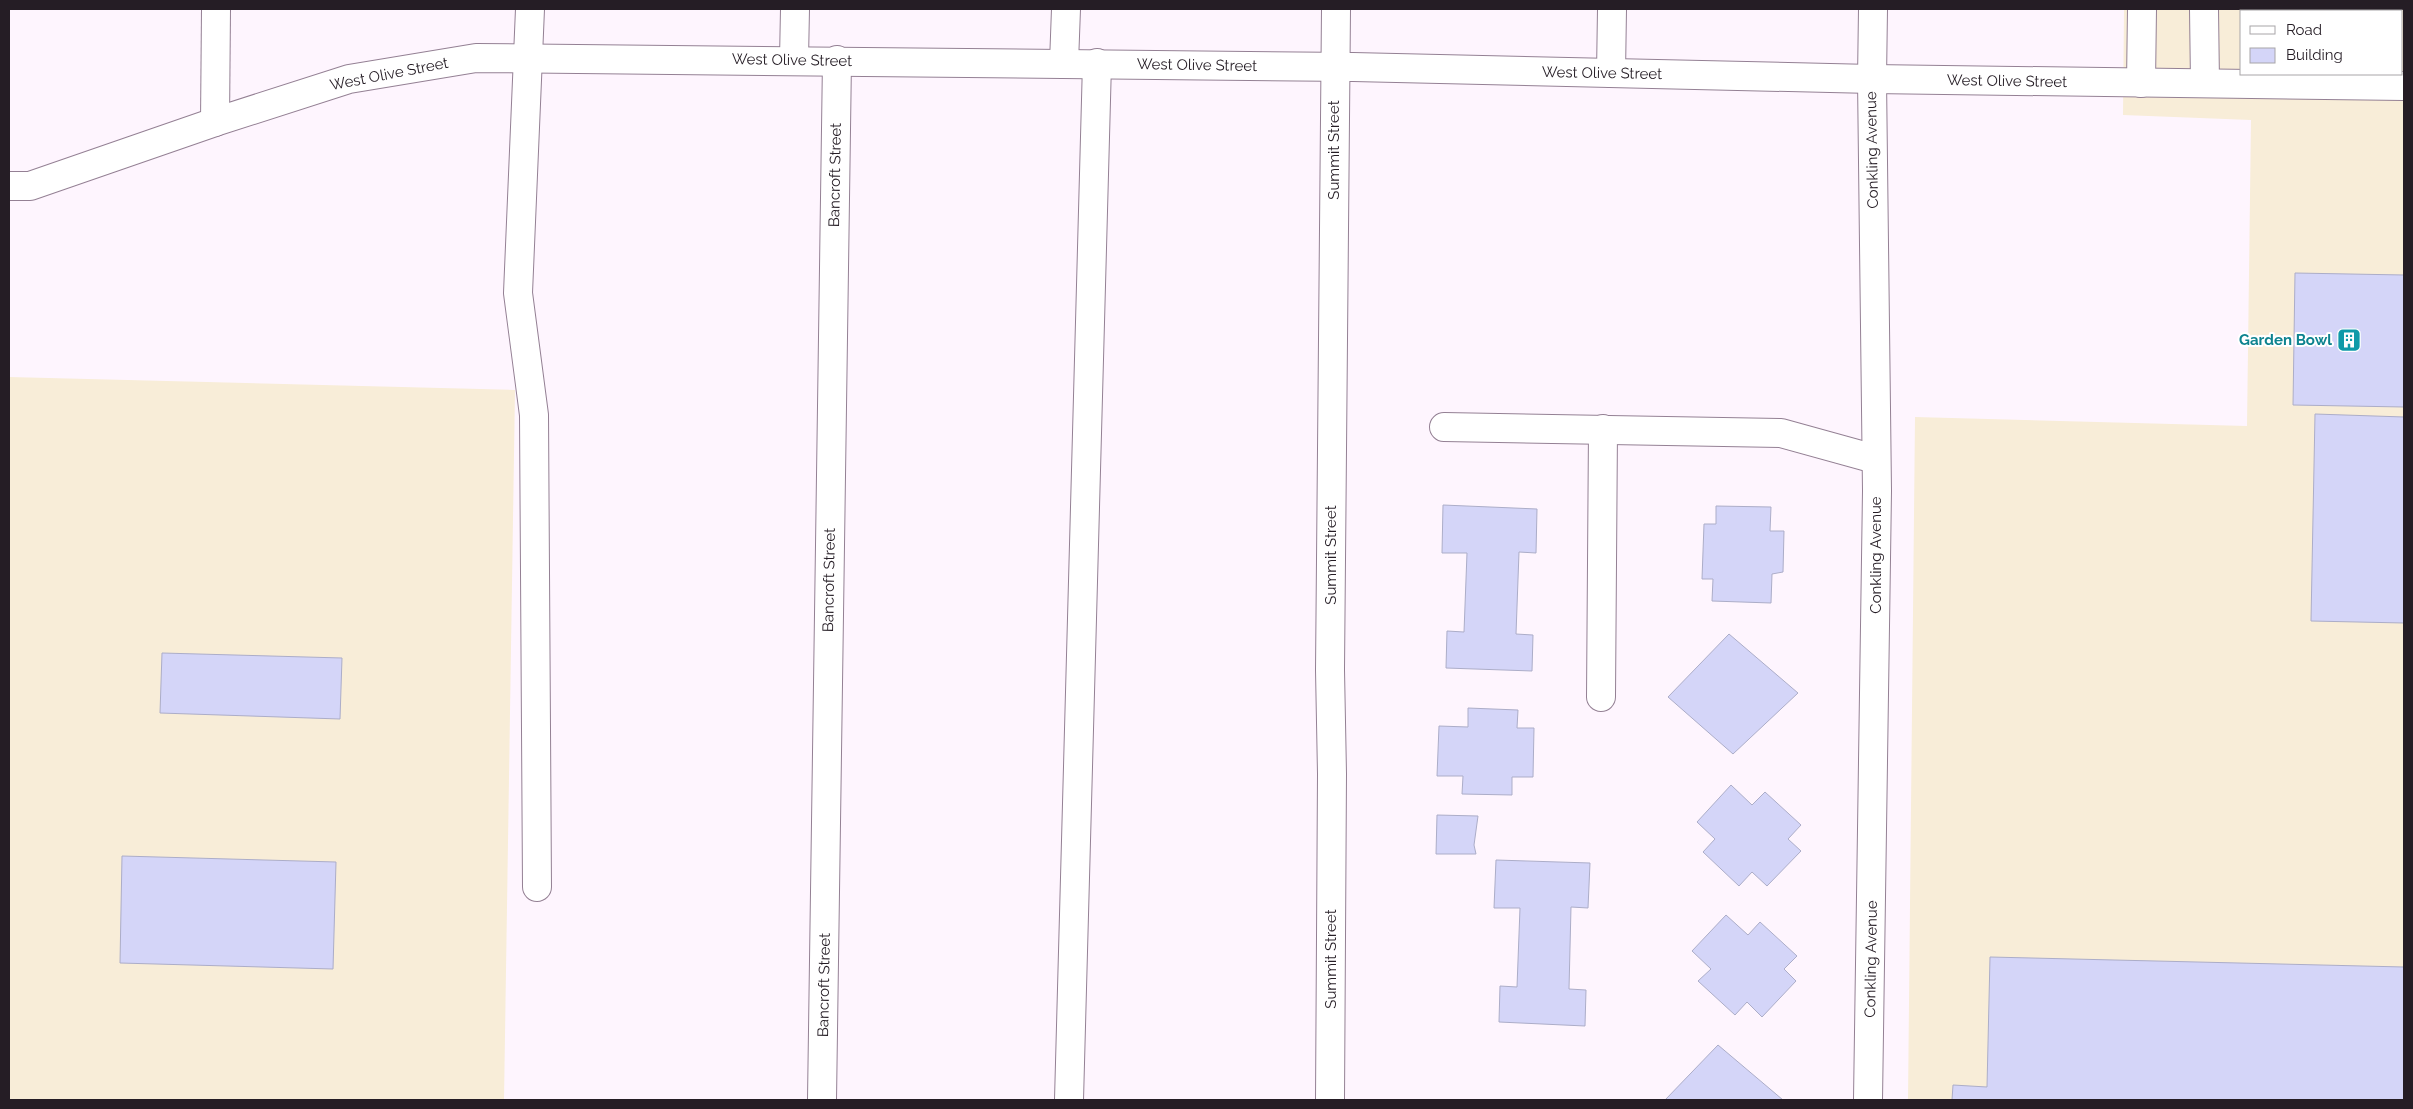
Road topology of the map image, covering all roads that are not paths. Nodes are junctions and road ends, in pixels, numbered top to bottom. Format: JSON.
{"nodes":[{"id":1,"x":216,"y":9,"type":"edge"},
{"id":2,"x":530,"y":9,"type":"edge"},
{"id":3,"x":795,"y":9,"type":"edge"},
{"id":4,"x":1066,"y":9,"type":"edge"},
{"id":5,"x":1336,"y":9,"type":"edge"},
{"id":6,"x":1612,"y":9,"type":"edge"},
{"id":7,"x":1873,"y":9,"type":"edge"},
{"id":8,"x":2142,"y":9,"type":"edge"},
{"id":9,"x":2204,"y":9,"type":"edge"},
{"id":10,"x":529,"y":58,"type":"junction"},
{"id":11,"x":794,"y":59,"type":"junction"},
{"id":12,"x":837,"y":60,"type":"junction"},
{"id":13,"x":1097,"y":63,"type":"junction"},
{"id":14,"x":1064,"y":64,"type":"junction"},
{"id":15,"x":1335,"y":67,"type":"junction"},
{"id":16,"x":1611,"y":73,"type":"junction"},
{"id":17,"x":1872,"y":80,"type":"junction"},
{"id":18,"x":2141,"y":83,"type":"junction"},
{"id":19,"x":2205,"y":83,"type":"junction"},
{"id":20,"x":2404,"y":86,"type":"edge"},
{"id":21,"x":215,"y":122,"type":"junction"},
{"id":22,"x":9,"y":186,"type":"edge"},
{"id":23,"x":1444,"y":427,"type":"dead end"},
{"id":24,"x":1603,"y":430,"type":"junction"},
{"id":25,"x":1875,"y":459,"type":"junction"},
{"id":26,"x":1600,"y":697,"type":"dead end"},
{"id":27,"x":537,"y":887,"type":"dead end"},
{"id":28,"x":822,"y":1100,"type":"edge"},
{"id":29,"x":1069,"y":1100,"type":"edge"},
{"id":30,"x":1330,"y":1100,"type":"edge"},
{"id":31,"x":1868,"y":1100,"type":"edge"}],
"edges":[{"from":1,"to":21,"type":"street"},
{"from":2,"to":10,"type":"street"},
{"from":3,"to":11,"type":"street"},
{"from":4,"to":14,"type":"street"},
{"from":5,"to":15,"type":"street","name":"Summit Street"},
{"from":6,"to":16,"type":"street"},
{"from":7,"to":17,"type":"street","name":"Conkling Avenue"},
{"from":8,"to":18,"type":"street"},
{"from":9,"to":19,"type":"street"},
{"from":10,"to":11,"type":"street","name":"West Olive Street"},
{"from":10,"to":21,"type":"street","name":"West Olive Street"},
{"from":10,"to":27,"type":"street"},
{"from":11,"to":12,"type":"street","name":"West Olive Street"},
{"from":12,"to":14,"type":"street","name":"West Olive Street"},
{"from":12,"to":28,"type":"street","name":"Bancroft Street"},
{"from":13,"to":14,"type":"street","name":"West Olive Street"},
{"from":13,"to":15,"type":"street","name":"West Olive Street"},
{"from":13,"to":29,"type":"street"},
{"from":15,"to":16,"type":"street","name":"West Olive Street"},
{"from":15,"to":30,"type":"street","name":"Summit Street"},
{"from":16,"to":17,"type":"street","name":"West Olive Street"},
{"from":17,"to":18,"type":"street","name":"West Olive Street"},
{"from":17,"to":25,"type":"street","name":"Conkling Avenue"},
{"from":18,"to":19,"type":"street","name":"West Olive Street"},
{"from":19,"to":20,"type":"street","name":"West Olive Street"},
{"from":21,"to":22,"type":"street","name":"West Olive Street"},
{"from":23,"to":24,"type":"street"},
{"from":24,"to":25,"type":"street"},
{"from":24,"to":26,"type":"street"},
{"from":25,"to":31,"type":"street","name":"Conkling Avenue"}]}
